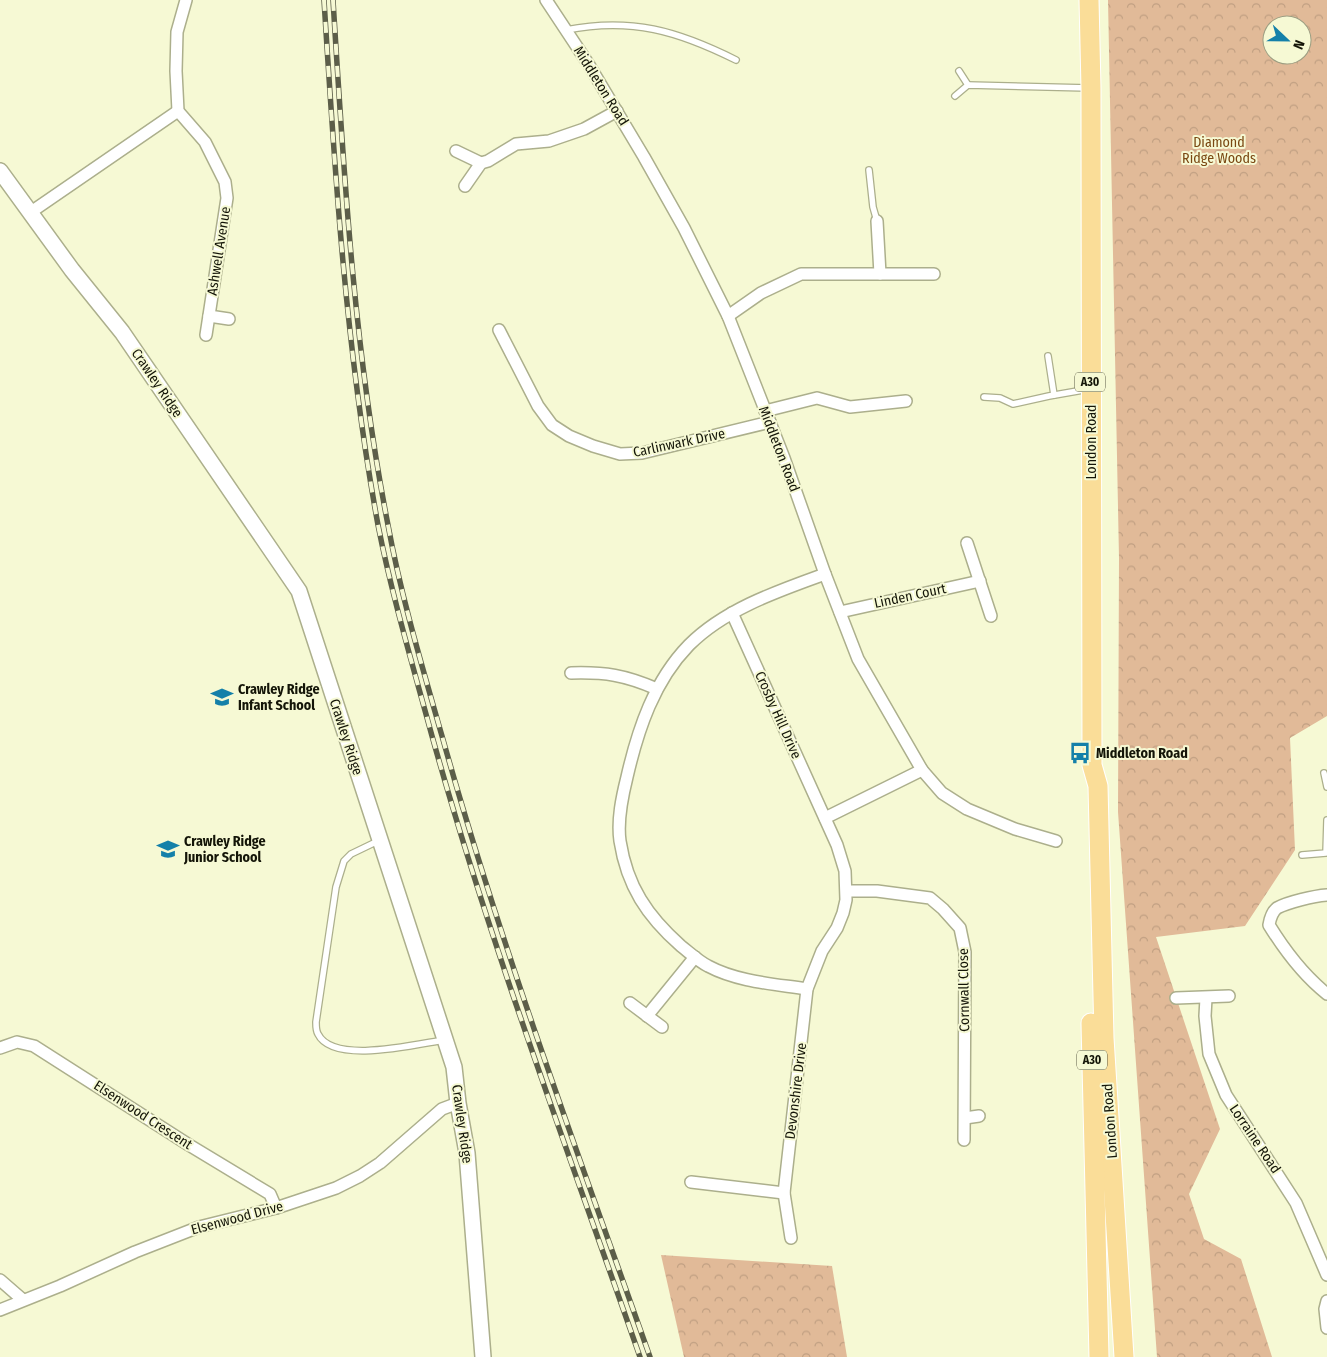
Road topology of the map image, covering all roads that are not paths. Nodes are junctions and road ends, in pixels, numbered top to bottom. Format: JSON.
{"nodes":[{"id":1,"x":186,"y":0,"type":"edge"},
{"id":2,"x":546,"y":0,"type":"edge"},
{"id":3,"x":1088,"y":0,"type":"edge"},
{"id":4,"x":566,"y":30,"type":"junction"},
{"id":5,"x":736,"y":60,"type":"dead end"},
{"id":6,"x":959,"y":71,"type":"dead end"},
{"id":7,"x":968,"y":86,"type":"junction"},
{"id":8,"x":1091,"y":88,"type":"junction"},
{"id":9,"x":956,"y":96,"type":"dead end"},
{"id":10,"x":178,"y":111,"type":"junction"},
{"id":11,"x":617,"y":111,"type":"junction"},
{"id":12,"x":456,"y":151,"type":"dead end"},
{"id":13,"x":481,"y":163,"type":"junction"},
{"id":14,"x":869,"y":170,"type":"dead end"},
{"id":15,"x":0,"y":171,"type":"edge"},
{"id":16,"x":465,"y":186,"type":"dead end"},
{"id":17,"x":31,"y":212,"type":"junction"},
{"id":18,"x":877,"y":221,"type":"joint"},
{"id":19,"x":880,"y":274,"type":"junction"},
{"id":20,"x":934,"y":274,"type":"dead end"},
{"id":21,"x":209,"y":316,"type":"junction"},
{"id":22,"x":728,"y":316,"type":"junction"},
{"id":23,"x":229,"y":319,"type":"dead end"},
{"id":24,"x":499,"y":330,"type":"dead end"},
{"id":25,"x":206,"y":335,"type":"dead end"},
{"id":26,"x":1048,"y":356,"type":"dead end"},
{"id":27,"x":1090,"y":389,"type":"junction"},
{"id":28,"x":1054,"y":395,"type":"junction"},
{"id":29,"x":984,"y":397,"type":"dead end"},
{"id":30,"x":906,"y":400,"type":"dead end"},
{"id":31,"x":767,"y":417,"type":"junction"},
{"id":32,"x":967,"y":543,"type":"dead end"},
{"id":33,"x":825,"y":574,"type":"junction"},
{"id":34,"x":980,"y":581,"type":"junction"},
{"id":35,"x":840,"y":612,"type":"junction"},
{"id":36,"x":732,"y":613,"type":"junction"},
{"id":37,"x":991,"y":616,"type":"dead end"},
{"id":38,"x":571,"y":673,"type":"dead end"},
{"id":39,"x":657,"y":688,"type":"junction"},
{"id":40,"x":1092,"y":765,"type":"junction"},
{"id":41,"x":922,"y":770,"type":"junction"},
{"id":42,"x":1324,"y":773,"type":"dead end"},
{"id":43,"x":1327,"y":787,"type":"edge"},
{"id":44,"x":825,"y":818,"type":"junction"},
{"id":45,"x":1327,"y":820,"type":"edge"},
{"id":46,"x":380,"y":840,"type":"junction"},
{"id":47,"x":1056,"y":841,"type":"dead end"},
{"id":48,"x":1302,"y":854,"type":"dead end"},
{"id":49,"x":847,"y":891,"type":"junction"},
{"id":50,"x":1327,"y":895,"type":"edge"},
{"id":51,"x":695,"y":957,"type":"junction"},
{"id":52,"x":807,"y":989,"type":"junction"},
{"id":53,"x":1327,"y":994,"type":"edge"},
{"id":54,"x":1229,"y":996,"type":"dead end"},
{"id":55,"x":1176,"y":998,"type":"dead end"},
{"id":56,"x":1206,"y":998,"type":"junction"},
{"id":57,"x":630,"y":1003,"type":"dead end"},
{"id":58,"x":647,"y":1016,"type":"junction"},
{"id":59,"x":662,"y":1027,"type":"dead end"},
{"id":60,"x":445,"y":1039,"type":"junction"},
{"id":61,"x":0,"y":1048,"type":"edge"},
{"id":62,"x":458,"y":1103,"type":"junction"},
{"id":63,"x":979,"y":1116,"type":"dead end"},
{"id":64,"x":965,"y":1118,"type":"junction"},
{"id":65,"x":964,"y":1140,"type":"dead end"},
{"id":66,"x":691,"y":1182,"type":"dead end"},
{"id":67,"x":784,"y":1193,"type":"junction"},
{"id":68,"x":276,"y":1208,"type":"junction"},
{"id":69,"x":791,"y":1238,"type":"dead end"},
{"id":70,"x":1327,"y":1275,"type":"edge"},
{"id":71,"x":0,"y":1280,"type":"edge"},
{"id":72,"x":23,"y":1300,"type":"junction"},
{"id":73,"x":1327,"y":1301,"type":"edge"},
{"id":74,"x":0,"y":1310,"type":"edge"},
{"id":75,"x":1327,"y":1328,"type":"edge"},
{"id":76,"x":483,"y":1357,"type":"edge"},
{"id":77,"x":1098,"y":1357,"type":"edge"},
{"id":78,"x":1124,"y":1357,"type":"edge"}],
"edges":[{"from":1,"to":10,"type":"street"},
{"from":2,"to":4,"type":"street","name":"Middleton Road"},
{"from":3,"to":8,"type":"main road","name":"London Road","number":"A30"},
{"from":4,"to":5,"type":"lane"},
{"from":4,"to":11,"type":"street","name":"Middleton Road"},
{"from":6,"to":7,"type":"lane"},
{"from":7,"to":8,"type":"lane"},
{"from":7,"to":9,"type":"lane"},
{"from":8,"to":27,"type":"main road","name":"London Road","number":"A30"},
{"from":10,"to":17,"type":"street"},
{"from":10,"to":21,"type":"street","name":"Ashwell Avenue"},
{"from":11,"to":13,"type":"street"},
{"from":11,"to":22,"type":"street","name":"Middleton Road"},
{"from":12,"to":13,"type":"street"},
{"from":13,"to":16,"type":"street"},
{"from":14,"to":18,"type":"lane"},
{"from":15,"to":17,"type":"street","name":"Crawley Ridge"},
{"from":17,"to":46,"type":"street","name":"Crawley Ridge"},
{"from":18,"to":19,"type":"street"},
{"from":19,"to":20,"type":"street"},
{"from":19,"to":22,"type":"street"},
{"from":21,"to":23,"type":"street"},
{"from":21,"to":25,"type":"street","name":"Ashwell Avenue"},
{"from":22,"to":31,"type":"street","name":"Middleton Road"},
{"from":24,"to":31,"type":"street","name":"Carlinwark Drive"},
{"from":26,"to":28,"type":"lane"},
{"from":27,"to":28,"type":"lane"},
{"from":27,"to":40,"type":"main road","name":"London Road","number":"A30"},
{"from":28,"to":29,"type":"lane"},
{"from":30,"to":31,"type":"street","name":"Carlinwark Drive"},
{"from":31,"to":33,"type":"street","name":"Middleton Road"},
{"from":32,"to":34,"type":"street"},
{"from":33,"to":35,"type":"street","name":"Middleton Road"},
{"from":33,"to":36,"type":"street"},
{"from":34,"to":35,"type":"street","name":"Linden Court"},
{"from":34,"to":37,"type":"street"},
{"from":35,"to":41,"type":"street","name":"Middleton Road"},
{"from":36,"to":39,"type":"street"},
{"from":36,"to":44,"type":"street","name":"Crosby Hill Drive"},
{"from":38,"to":39,"type":"street"},
{"from":39,"to":51,"type":"street"},
{"from":40,"to":77,"type":"main road","name":"London Road","number":"A30"},
{"from":40,"to":78,"type":"main road","name":"London Road","number":"A30"},
{"from":41,"to":44,"type":"street"},
{"from":41,"to":47,"type":"street","name":"Middleton Road"},
{"from":42,"to":43,"type":"lane"},
{"from":44,"to":49,"type":"street","name":"Crosby Hill Drive"},
{"from":45,"to":48,"type":"lane"},
{"from":46,"to":60,"type":"street","name":"Crawley Ridge"},
{"from":46,"to":60,"type":"lane"},
{"from":49,"to":52,"type":"street","name":"Crosby Hill Drive"},
{"from":49,"to":64,"type":"street","name":"Cornwall Close"},
{"from":50,"to":53,"type":"street"},
{"from":51,"to":52,"type":"street"},
{"from":51,"to":58,"type":"street"},
{"from":52,"to":67,"type":"street","name":"Devonshire Drive"},
{"from":54,"to":56,"type":"street"},
{"from":55,"to":56,"type":"street"},
{"from":56,"to":70,"type":"street","name":"Lorraine Road"},
{"from":57,"to":58,"type":"street"},
{"from":58,"to":59,"type":"street"},
{"from":60,"to":62,"type":"street","name":"Crawley Ridge"},
{"from":61,"to":68,"type":"street","name":"Elsenwood Crescent"},
{"from":62,"to":68,"type":"street","name":"Elsenwood Drive"},
{"from":62,"to":76,"type":"street","name":"Crawley Ridge"},
{"from":63,"to":64,"type":"street"},
{"from":64,"to":65,"type":"street","name":"Cornwall Close"},
{"from":66,"to":67,"type":"street"},
{"from":67,"to":69,"type":"street","name":"Devonshire Drive"},
{"from":68,"to":72,"type":"street","name":"Elsenwood Drive"},
{"from":71,"to":72,"type":"street"},
{"from":72,"to":74,"type":"street","name":"Elsenwood Drive"},
{"from":73,"to":75,"type":"street"}]}
